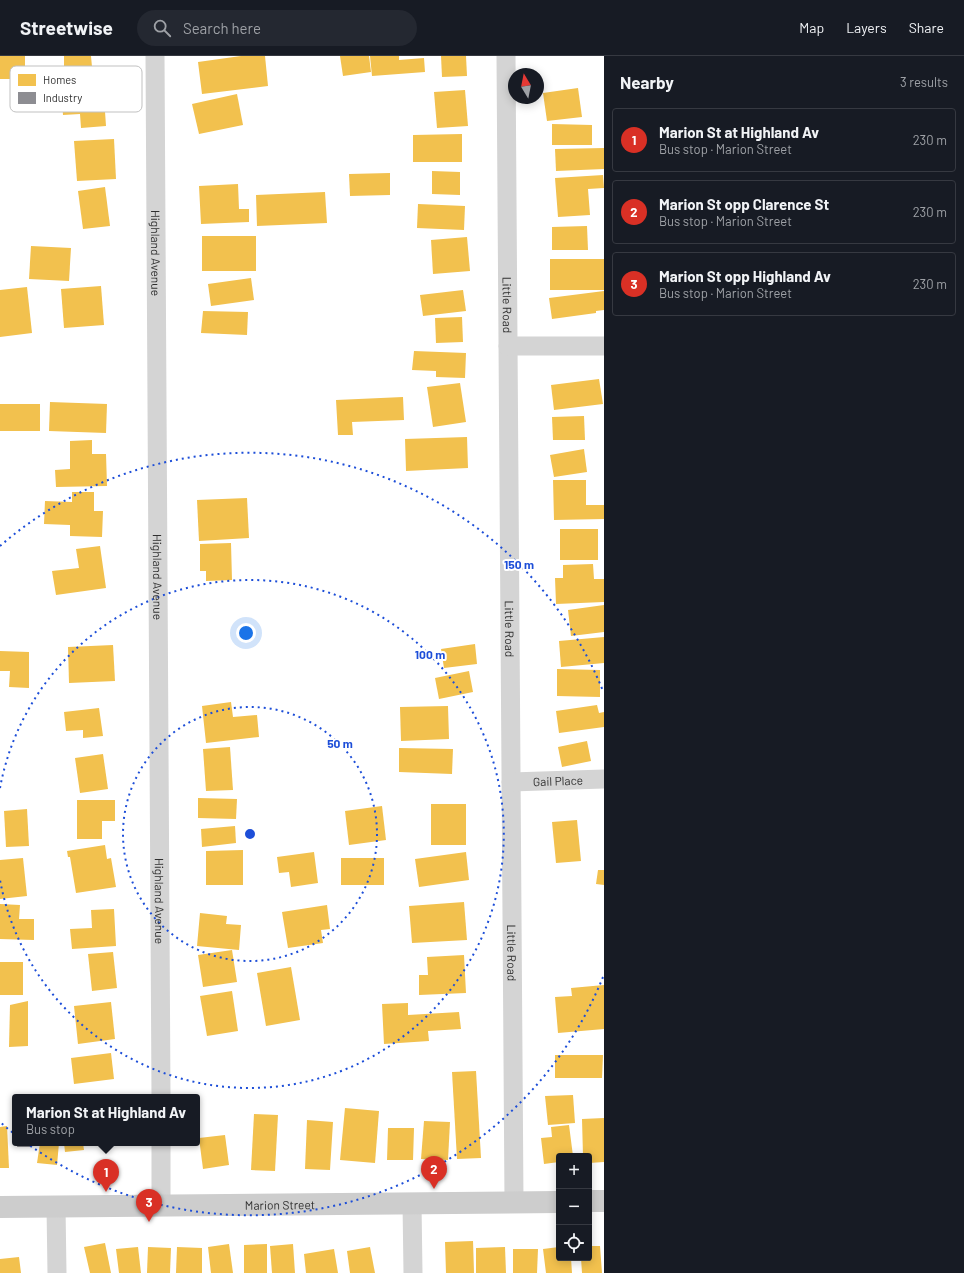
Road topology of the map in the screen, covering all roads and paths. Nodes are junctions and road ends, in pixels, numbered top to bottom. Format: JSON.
{"nodes":[{"id":1,"x":155,"y":56,"type":"edge"},
{"id":2,"x":506,"y":56,"type":"edge"},
{"id":3,"x":508,"y":346,"type":"junction"},
{"id":4,"x":604,"y":346,"type":"edge"},
{"id":5,"x":604,"y":779,"type":"edge"},
{"id":6,"x":511,"y":782,"type":"junction"},
{"id":7,"x":161,"y":1094,"type":"edge"},
{"id":8,"x":161,"y":1146,"type":"edge"},
{"id":9,"x":592,"y":1201,"type":"edge"},
{"id":10,"x":604,"y":1201,"type":"edge"},
{"id":11,"x":514,"y":1202,"type":"junction"},
{"id":12,"x":556,"y":1202,"type":"edge"},
{"id":13,"x":412,"y":1203,"type":"junction"},
{"id":14,"x":56,"y":1206,"type":"junction"},
{"id":15,"x":161,"y":1206,"type":"junction"},
{"id":16,"x":0,"y":1207,"type":"edge"},
{"id":17,"x":57,"y":1273,"type":"edge"},
{"id":18,"x":413,"y":1273,"type":"edge"}],
"edges":[{"from":1,"to":7,"type":"street","name":"Highland Avenue"},
{"from":2,"to":3,"type":"street","name":"Little Road"},
{"from":3,"to":4,"type":"street"},
{"from":3,"to":6,"type":"street","name":"Little Road"},
{"from":5,"to":6,"type":"street","name":"Gail Place"},
{"from":6,"to":11,"type":"street","name":"Little Road"},
{"from":8,"to":15,"type":"street"},
{"from":9,"to":10,"type":"main road"},
{"from":11,"to":12,"type":"main road","name":"Marion Street"},
{"from":11,"to":13,"type":"main road","name":"Marion Street"},
{"from":13,"to":15,"type":"main road","name":"Marion Street"},
{"from":13,"to":18,"type":"street"},
{"from":14,"to":15,"type":"main road","name":"Marion Street"},
{"from":14,"to":16,"type":"main road","name":"Marion Street"},
{"from":14,"to":17,"type":"street"}]}
